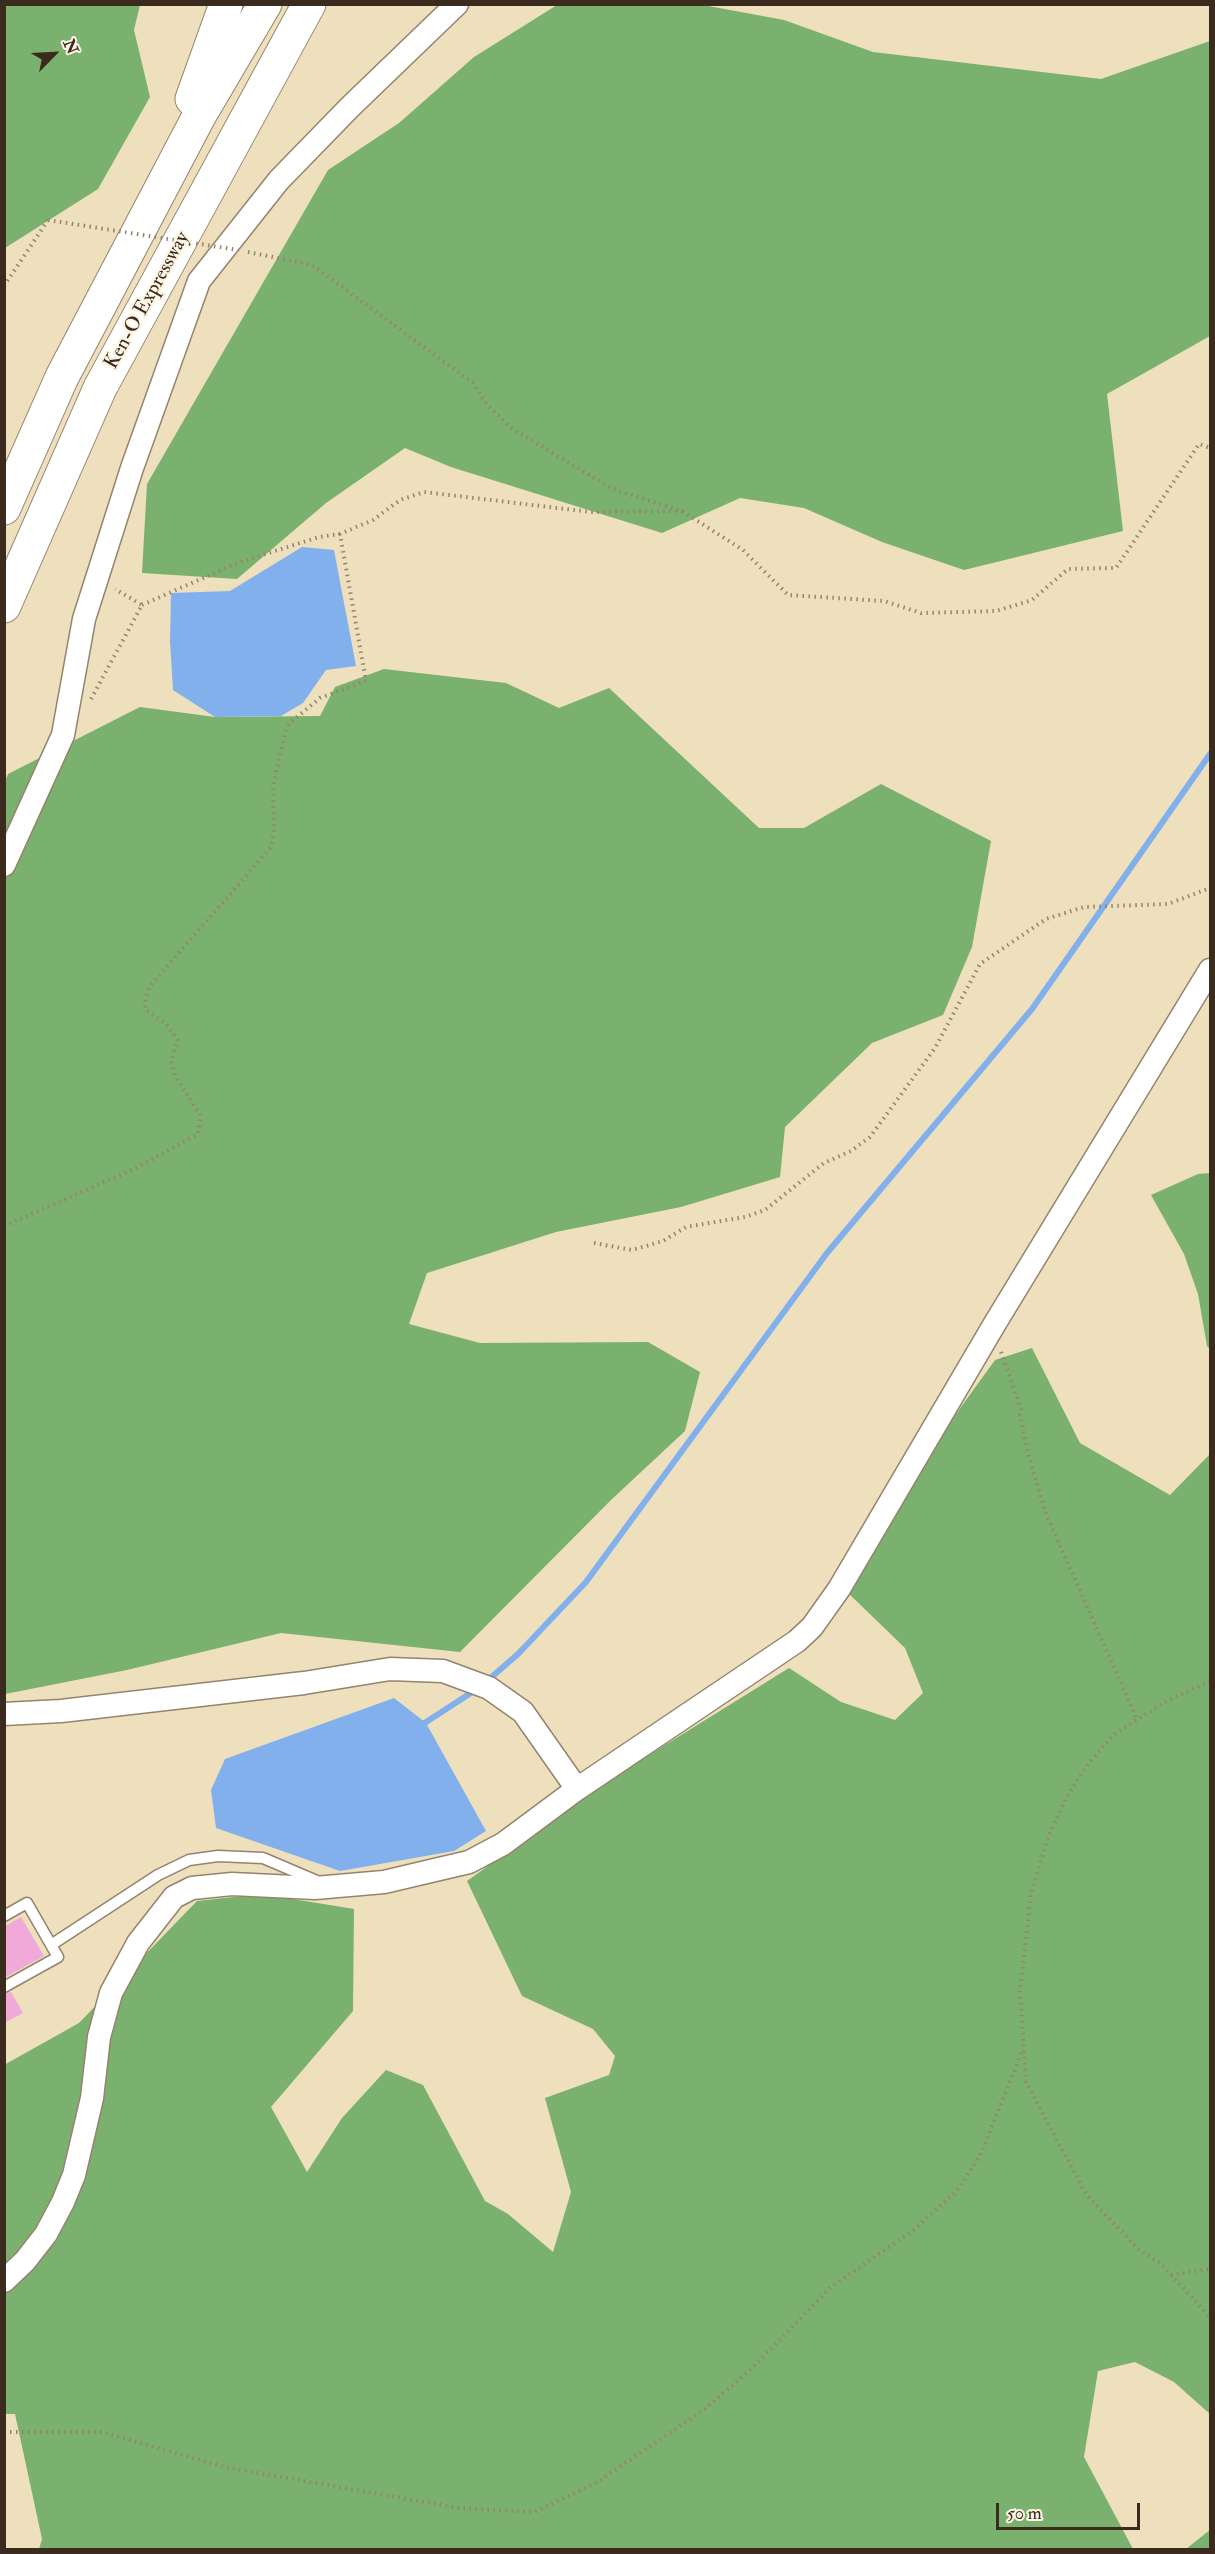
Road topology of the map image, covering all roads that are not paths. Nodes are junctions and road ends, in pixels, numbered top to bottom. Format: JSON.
{"nodes":[{"id":1,"x":226,"y":4,"type":"edge"},
{"id":2,"x":265,"y":4,"type":"edge"},
{"id":3,"x":309,"y":4,"type":"edge"},
{"id":4,"x":333,"y":4,"type":"edge"},
{"id":5,"x":457,"y":4,"type":"edge"},
{"id":6,"x":244,"y":123,"type":"junction"},
{"id":7,"x":62,"y":377,"type":"junction"},
{"id":8,"x":4,"y":508,"type":"edge"},
{"id":9,"x":4,"y":606,"type":"edge"},
{"id":10,"x":4,"y":865,"type":"edge"},
{"id":11,"x":1210,"y":970,"type":"edge"},
{"id":12,"x":4,"y":1713,"type":"edge"},
{"id":13,"x":577,"y":1789,"type":"junction"},
{"id":14,"x":334,"y":1887,"type":"junction"},
{"id":15,"x":4,"y":1916,"type":"edge"},
{"id":16,"x":51,"y":1945,"type":"junction"},
{"id":17,"x":4,"y":1987,"type":"edge"},
{"id":18,"x":4,"y":2281,"type":"edge"}],
"edges":[{"from":1,"to":7,"type":"highway"},
{"from":2,"to":7,"type":"highway","name":"Ken-O Expressway"},
{"from":3,"to":6,"type":"highway","name":"Ken-O Expressway"},
{"from":4,"to":6,"type":"highway"},
{"from":5,"to":10,"type":"street"},
{"from":6,"to":9,"type":"highway","name":"Ken-O Expressway"},
{"from":7,"to":8,"type":"highway","name":"Ken-O Expressway"},
{"from":11,"to":13,"type":"street"},
{"from":12,"to":13,"type":"street"},
{"from":13,"to":14,"type":"street"},
{"from":14,"to":16,"type":"lane"},
{"from":14,"to":18,"type":"street"},
{"from":15,"to":16,"type":"lane"},
{"from":16,"to":17,"type":"lane"}]}
